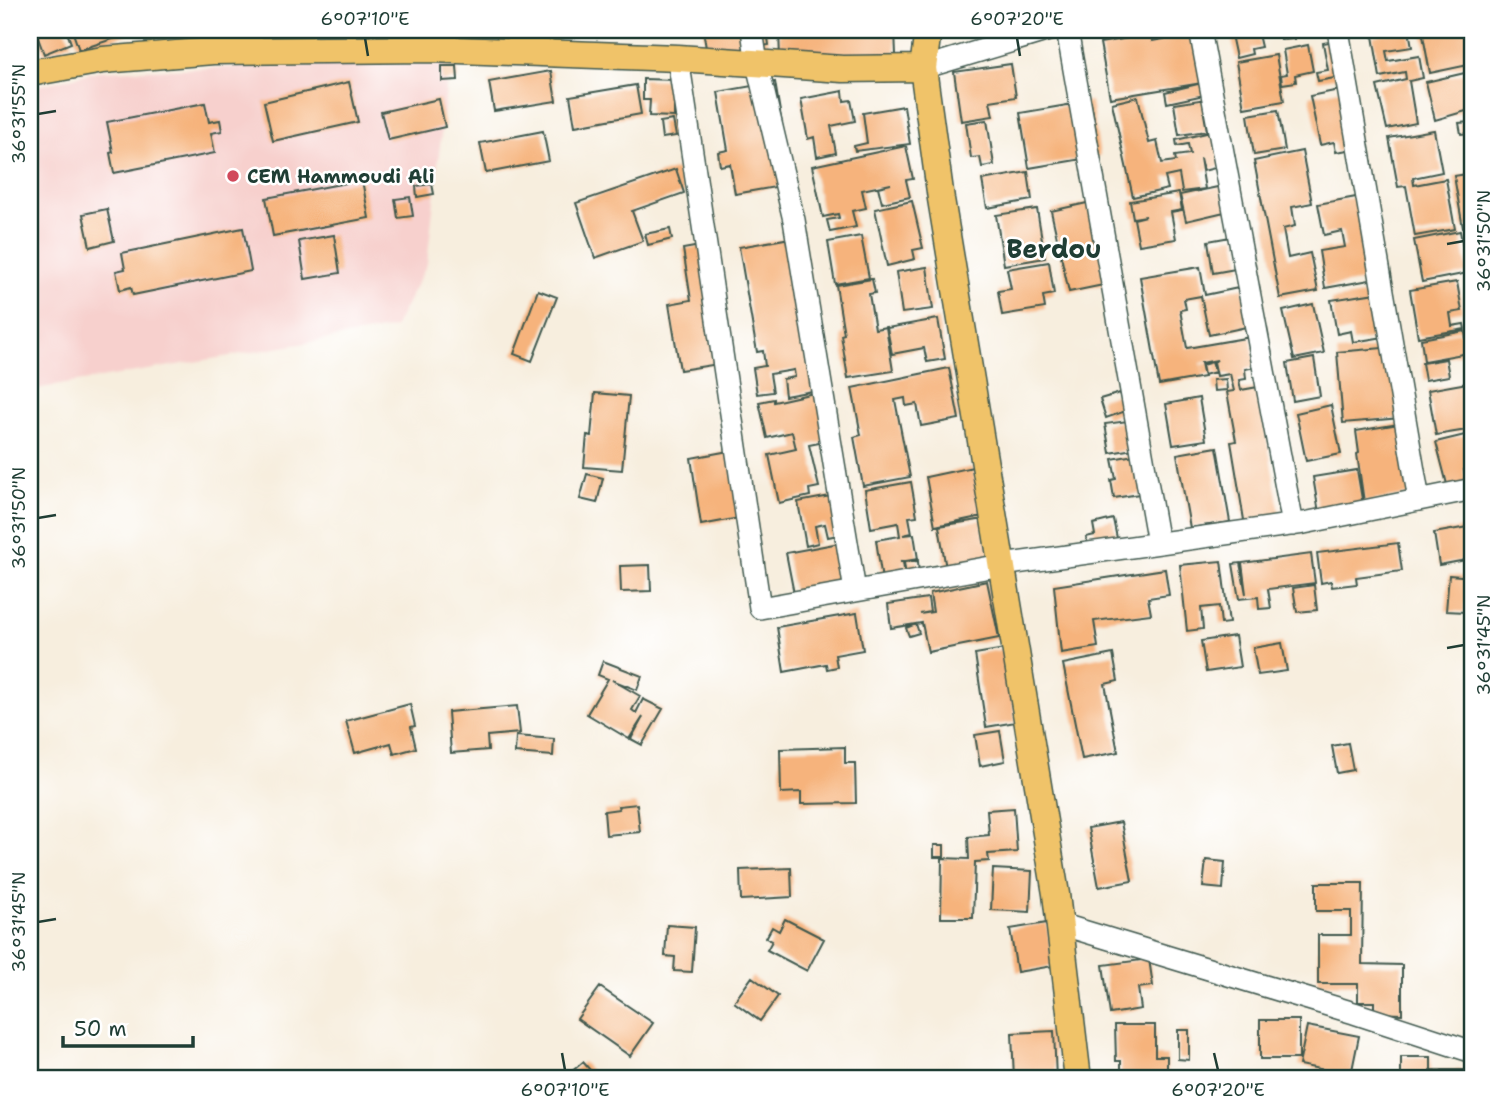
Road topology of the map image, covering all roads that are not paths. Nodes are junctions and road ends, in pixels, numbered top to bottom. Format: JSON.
{"nodes":[{"id":1,"x":752,"y":30,"type":"edge"},
{"id":2,"x":928,"y":30,"type":"edge"},
{"id":3,"x":1049,"y":30,"type":"edge"},
{"id":4,"x":1067,"y":30,"type":"edge"},
{"id":5,"x":1200,"y":30,"type":"edge"},
{"id":6,"x":1338,"y":30,"type":"edge"},
{"id":7,"x":678,"y":58,"type":"junction"},
{"id":8,"x":757,"y":64,"type":"junction"},
{"id":9,"x":923,"y":68,"type":"junction"},
{"id":10,"x":30,"y":73,"type":"edge"},
{"id":11,"x":1473,"y":489,"type":"edge"},
{"id":12,"x":1419,"y":500,"type":"junction"},
{"id":13,"x":1293,"y":525,"type":"junction"},
{"id":14,"x":1158,"y":543,"type":"junction"},
{"id":15,"x":1002,"y":565,"type":"junction"},
{"id":16,"x":855,"y":591,"type":"junction"},
{"id":17,"x":1060,"y":924,"type":"junction"},
{"id":18,"x":1473,"y":1052,"type":"edge"},
{"id":19,"x":1078,"y":1079,"type":"edge"}],
"edges":[{"from":1,"to":8,"type":"street"},
{"from":2,"to":9,"type":"main road"},
{"from":3,"to":9,"type":"street"},
{"from":4,"to":14,"type":"street"},
{"from":5,"to":13,"type":"street"},
{"from":6,"to":12,"type":"street"},
{"from":7,"to":8,"type":"main road"},
{"from":7,"to":10,"type":"main road"},
{"from":7,"to":16,"type":"street"},
{"from":8,"to":9,"type":"main road"},
{"from":8,"to":16,"type":"street"},
{"from":9,"to":15,"type":"main road"},
{"from":11,"to":12,"type":"street"},
{"from":12,"to":13,"type":"street"},
{"from":13,"to":14,"type":"street"},
{"from":14,"to":15,"type":"street"},
{"from":15,"to":16,"type":"street"},
{"from":15,"to":17,"type":"main road"},
{"from":17,"to":18,"type":"street"},
{"from":17,"to":19,"type":"main road"}]}
